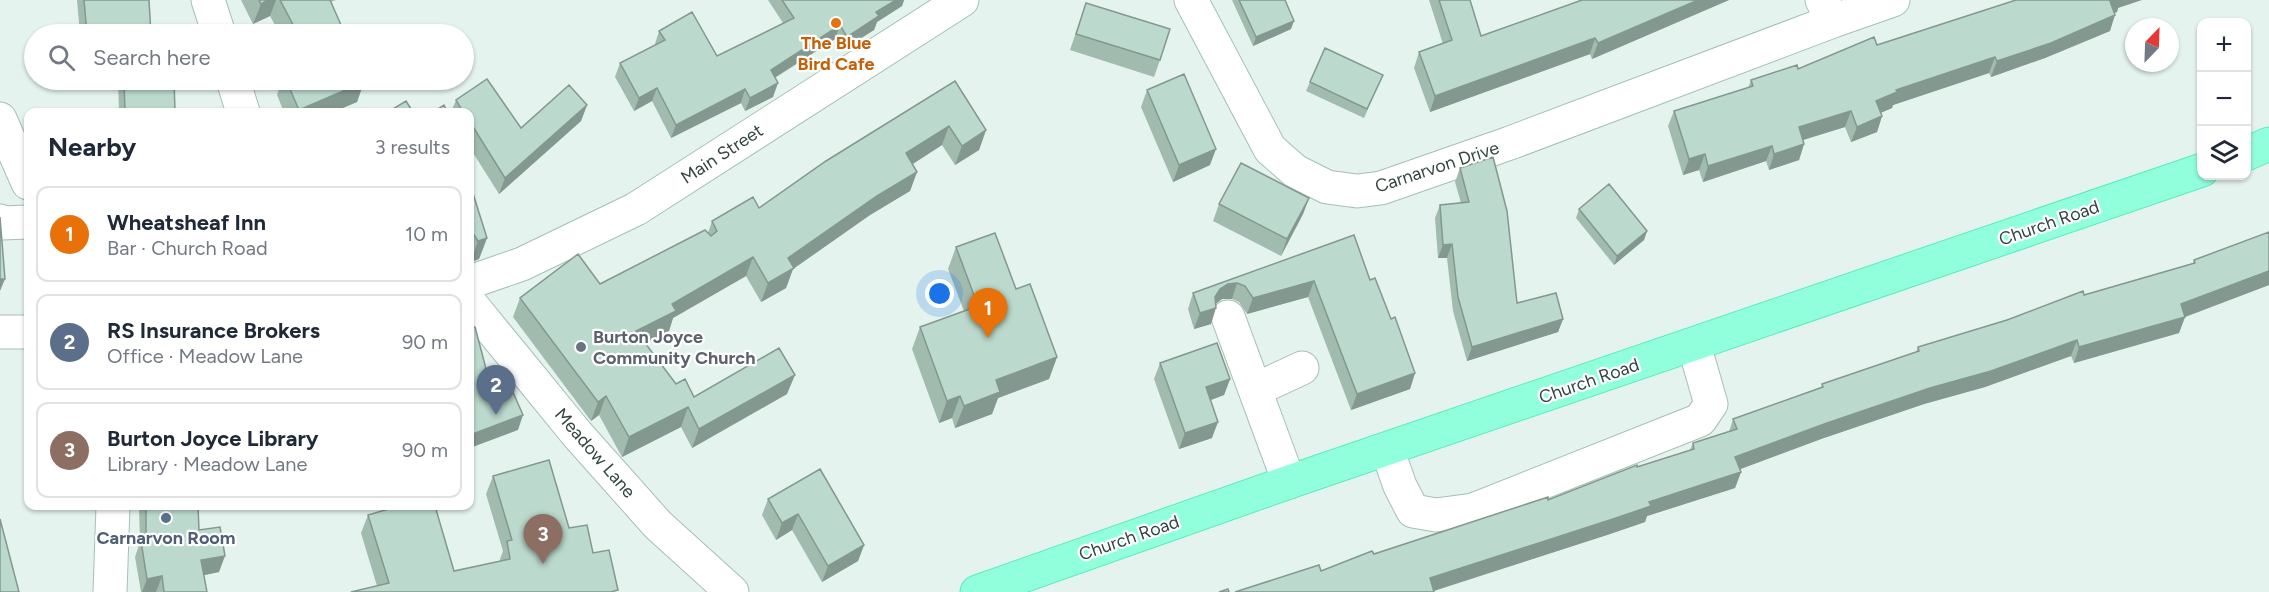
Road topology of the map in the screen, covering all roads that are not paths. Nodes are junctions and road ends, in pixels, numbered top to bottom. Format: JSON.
{"nodes":[{"id":1,"x":208,"y":0,"type":"edge"},
{"id":2,"x":962,"y":0,"type":"edge"},
{"id":3,"x":1191,"y":0,"type":"edge"},
{"id":4,"x":1893,"y":0,"type":"edge"},
{"id":5,"x":1828,"y":10,"type":"edge"},
{"id":6,"x":216,"y":24,"type":"edge"},
{"id":7,"x":236,"y":90,"type":"edge"},
{"id":8,"x":242,"y":108,"type":"edge"},
{"id":9,"x":0,"y":119,"type":"edge"},
{"id":10,"x":2269,"y":144,"type":"edge"},
{"id":11,"x":2251,"y":152,"type":"edge"},
{"id":12,"x":2197,"y":172,"type":"edge"},
{"id":13,"x":24,"y":174,"type":"edge"},
{"id":14,"x":0,"y":221,"type":"edge"},
{"id":15,"x":24,"y":222,"type":"edge"},
{"id":16,"x":474,"y":281,"type":"edge"},
{"id":17,"x":474,"y":308,"type":"edge"},
{"id":18,"x":1228,"y":317,"type":"dead end"},
{"id":19,"x":0,"y":332,"type":"edge"},
{"id":20,"x":24,"y":332,"type":"edge"},
{"id":21,"x":1694,"y":345,"type":"junction"},
{"id":22,"x":1302,"y":368,"type":"dead end"},
{"id":23,"x":1255,"y":390,"type":"junction"},
{"id":24,"x":1388,"y":449,"type":"junction"},
{"id":25,"x":1289,"y":482,"type":"junction"},
{"id":26,"x":113,"y":510,"type":"edge"},
{"id":27,"x":110,"y":592,"type":"edge"},
{"id":28,"x":732,"y":592,"type":"edge"},
{"id":29,"x":977,"y":592,"type":"edge"}],
"edges":[{"from":1,"to":6,"type":"street"},
{"from":2,"to":16,"type":"street","name":"Main Street"},
{"from":3,"to":5,"type":"street","name":"Carnarvon Drive"},
{"from":4,"to":5,"type":"street","name":"Carnarvon Drive"},
{"from":7,"to":8,"type":"street"},
{"from":9,"to":13,"type":"street"},
{"from":10,"to":11,"type":"main road"},
{"from":12,"to":21,"type":"main road","name":"Church Road"},
{"from":14,"to":15,"type":"street"},
{"from":17,"to":28,"type":"street","name":"Meadow Lane"},
{"from":18,"to":23,"type":"street"},
{"from":19,"to":20,"type":"street"},
{"from":21,"to":24,"type":"main road","name":"Church Road"},
{"from":21,"to":24,"type":"street"},
{"from":22,"to":23,"type":"street"},
{"from":23,"to":25,"type":"street"},
{"from":24,"to":25,"type":"main road","name":"Church Road"},
{"from":25,"to":29,"type":"main road","name":"Church Road"},
{"from":26,"to":27,"type":"street"}]}
